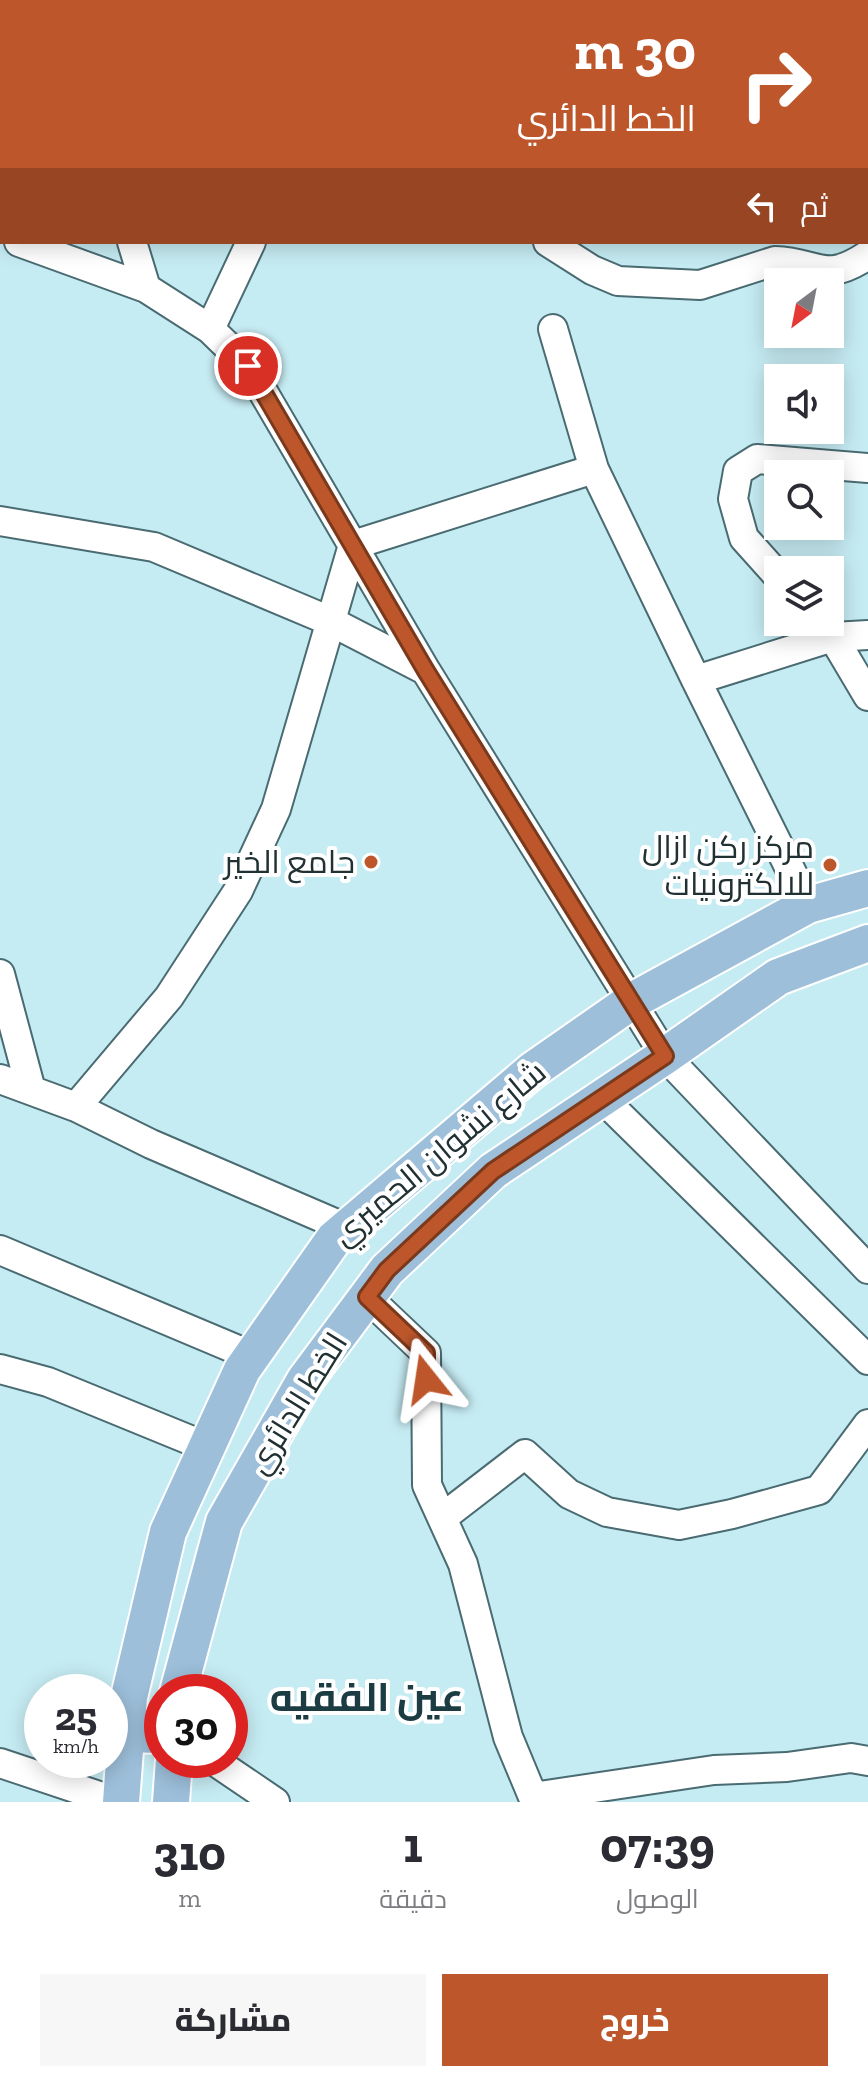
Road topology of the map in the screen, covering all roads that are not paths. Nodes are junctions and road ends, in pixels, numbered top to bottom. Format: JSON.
{"nodes":[{"id":1,"x":25,"y":244,"type":"edge"},
{"id":2,"x":133,"y":244,"type":"edge"},
{"id":3,"x":250,"y":244,"type":"edge"},
{"id":4,"x":551,"y":244,"type":"edge"},
{"id":5,"x":868,"y":255,"type":"edge"},
{"id":6,"x":146,"y":288,"type":"junction"},
{"id":7,"x":210,"y":329,"type":"junction"},
{"id":8,"x":553,"y":329,"type":"dead end"},
{"id":9,"x":868,"y":468,"type":"edge"},
{"id":10,"x":594,"y":469,"type":"junction"},
{"id":11,"x":0,"y":521,"type":"edge"},
{"id":12,"x":353,"y":545,"type":"junction"},
{"id":13,"x":764,"y":560,"type":"edge"},
{"id":14,"x":330,"y":621,"type":"junction"},
{"id":15,"x":844,"y":632,"type":"edge"},
{"id":16,"x":868,"y":635,"type":"edge"},
{"id":17,"x":810,"y":636,"type":"edge"},
{"id":18,"x":830,"y":636,"type":"edge"},
{"id":19,"x":426,"y":671,"type":"junction"},
{"id":20,"x":696,"y":680,"type":"junction"},
{"id":21,"x":868,"y":696,"type":"edge"},
{"id":22,"x":868,"y":888,"type":"edge"},
{"id":23,"x":808,"y":905,"type":"junction"},
{"id":24,"x":868,"y":943,"type":"edge"},
{"id":25,"x":0,"y":974,"type":"edge"},
{"id":26,"x":632,"y":1001,"type":"junction"},
{"id":27,"x":665,"y":1056,"type":"junction"},
{"id":28,"x":0,"y":1079,"type":"edge"},
{"id":29,"x":31,"y":1090,"type":"junction"},
{"id":30,"x":602,"y":1098,"type":"junction"},
{"id":31,"x":76,"y":1107,"type":"junction"},
{"id":32,"x":346,"y":1228,"type":"junction"},
{"id":33,"x":0,"y":1250,"type":"edge"},
{"id":34,"x":868,"y":1269,"type":"edge"},
{"id":35,"x":367,"y":1297,"type":"junction"},
{"id":36,"x":252,"y":1356,"type":"junction"},
{"id":37,"x":868,"y":1360,"type":"edge"},
{"id":38,"x":0,"y":1369,"type":"edge"},
{"id":39,"x":868,"y":1424,"type":"edge"},
{"id":40,"x":207,"y":1447,"type":"junction"},
{"id":41,"x":442,"y":1518,"type":"junction"},
{"id":42,"x":183,"y":1674,"type":"edge"},
{"id":43,"x":128,"y":1709,"type":"edge"},
{"id":44,"x":868,"y":1761,"type":"edge"},
{"id":45,"x":0,"y":1763,"type":"edge"},
{"id":46,"x":121,"y":1778,"type":"edge"},
{"id":47,"x":173,"y":1778,"type":"edge"},
{"id":48,"x":240,"y":1778,"type":"edge"},
{"id":49,"x":119,"y":1802,"type":"edge"},
{"id":50,"x":171,"y":1802,"type":"edge"},
{"id":51,"x":275,"y":1802,"type":"edge"}],
"edges":[{"from":1,"to":6,"type":"street"},
{"from":2,"to":6,"type":"street"},
{"from":3,"to":7,"type":"street"},
{"from":4,"to":5,"type":"street"},
{"from":6,"to":7,"type":"street"},
{"from":7,"to":12,"type":"street"},
{"from":8,"to":10,"type":"street"},
{"from":9,"to":13,"type":"street"},
{"from":10,"to":12,"type":"street"},
{"from":10,"to":20,"type":"street"},
{"from":11,"to":14,"type":"street"},
{"from":12,"to":14,"type":"street"},
{"from":12,"to":19,"type":"street"},
{"from":14,"to":19,"type":"street"},
{"from":14,"to":31,"type":"street"},
{"from":15,"to":16,"type":"street"},
{"from":17,"to":20,"type":"street"},
{"from":18,"to":21,"type":"street"},
{"from":19,"to":26,"type":"street"},
{"from":20,"to":23,"type":"street"},
{"from":22,"to":23,"type":"main road","name":"شارع نشوان الحميري"},
{"from":23,"to":26,"type":"main road","name":"شارع نشوان الحميري"},
{"from":24,"to":27,"type":"main road","name":"الخط الدائري"},
{"from":25,"to":29,"type":"street"},
{"from":26,"to":27,"type":"street"},
{"from":26,"to":32,"type":"main road","name":"شارع نشوان الحميري"},
{"from":27,"to":30,"type":"main road","name":"الخط الدائري"},
{"from":27,"to":34,"type":"street"},
{"from":28,"to":29,"type":"street"},
{"from":29,"to":31,"type":"street"},
{"from":30,"to":35,"type":"main road","name":"الخط الدائري"},
{"from":30,"to":37,"type":"street"},
{"from":31,"to":32,"type":"street"},
{"from":32,"to":36,"type":"main road","name":"شارع نشوان الحميري"},
{"from":33,"to":36,"type":"street"},
{"from":35,"to":41,"type":"street"},
{"from":35,"to":42,"type":"main road","name":"الخط الدائري"},
{"from":36,"to":40,"type":"main road","name":"شارع نشوان الحميري"},
{"from":38,"to":40,"type":"street"},
{"from":39,"to":41,"type":"street"},
{"from":40,"to":43,"type":"main road","name":"شارع نشوان الحميري"},
{"from":41,"to":44,"type":"street"},
{"from":45,"to":49,"type":"street"},
{"from":46,"to":49,"type":"main road","name":"شارع نشوان الحميري"},
{"from":47,"to":50,"type":"main road"},
{"from":48,"to":51,"type":"street"}]}
